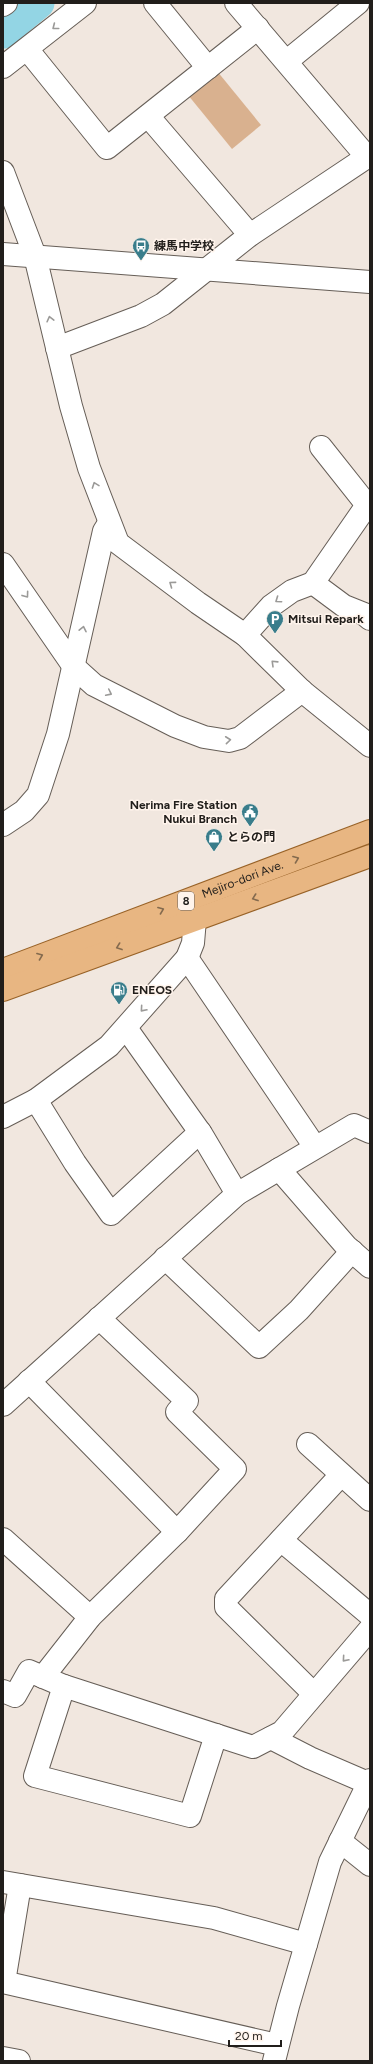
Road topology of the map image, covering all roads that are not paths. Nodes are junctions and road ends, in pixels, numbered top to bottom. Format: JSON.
{"nodes":[{"id":1,"x":6,"y":3,"type":"edge"},
{"id":2,"x":85,"y":3,"type":"edge"},
{"id":3,"x":155,"y":3,"type":"edge"},
{"id":4,"x":236,"y":3,"type":"edge"},
{"id":5,"x":358,"y":3,"type":"edge"},
{"id":6,"x":3,"y":5,"type":"edge"},
{"id":7,"x":258,"y":28,"type":"junction"},
{"id":8,"x":27,"y":49,"type":"junction"},
{"id":9,"x":287,"y":61,"type":"junction"},
{"id":10,"x":3,"y":67,"type":"edge"},
{"id":11,"x":208,"y":68,"type":"junction"},
{"id":12,"x":148,"y":116,"type":"junction"},
{"id":13,"x":369,"y":156,"type":"edge"},
{"id":14,"x":3,"y":172,"type":"edge"},
{"id":15,"x":250,"y":235,"type":"junction"},
{"id":16,"x":3,"y":254,"type":"edge"},
{"id":17,"x":35,"y":256,"type":"junction"},
{"id":18,"x":206,"y":270,"type":"junction"},
{"id":19,"x":370,"y":282,"type":"edge"},
{"id":20,"x":57,"y":348,"type":"junction"},
{"id":21,"x":321,"y":447,"type":"dead end"},
{"id":22,"x":109,"y":523,"type":"junction"},
{"id":23,"x":3,"y":564,"type":"edge"},
{"id":24,"x":313,"y":583,"type":"junction"},
{"id":25,"x":370,"y":619,"type":"edge"},
{"id":26,"x":245,"y":635,"type":"junction"},
{"id":27,"x":74,"y":667,"type":"junction"},
{"id":28,"x":302,"y":691,"type":"junction"},
{"id":29,"x":370,"y":746,"type":"edge"},
{"id":30,"x":3,"y":824,"type":"edge"},
{"id":31,"x":370,"y":832,"type":"edge"},
{"id":32,"x":370,"y":856,"type":"edge"},
{"id":33,"x":195,"y":919,"type":"junction"},
{"id":34,"x":187,"y":958,"type":"junction"},
{"id":35,"x":3,"y":970,"type":"edge"},
{"id":36,"x":3,"y":990,"type":"edge"},
{"id":37,"x":126,"y":1028,"type":"junction"},
{"id":38,"x":36,"y":1100,"type":"junction"},
{"id":39,"x":3,"y":1117,"type":"edge"},
{"id":40,"x":200,"y":1132,"type":"junction"},
{"id":41,"x":370,"y":1132,"type":"edge"},
{"id":42,"x":316,"y":1147,"type":"junction"},
{"id":43,"x":279,"y":1169,"type":"junction"},
{"id":44,"x":237,"y":1194,"type":"junction"},
{"id":45,"x":352,"y":1251,"type":"junction"},
{"id":46,"x":165,"y":1258,"type":"junction"},
{"id":47,"x":370,"y":1267,"type":"edge"},
{"id":48,"x":99,"y":1318,"type":"junction"},
{"id":49,"x":29,"y":1381,"type":"junction"},
{"id":50,"x":3,"y":1405,"type":"edge"},
{"id":51,"x":308,"y":1444,"type":"dead end"},
{"id":52,"x":341,"y":1475,"type":"junction"},
{"id":53,"x":370,"y":1500,"type":"edge"},
{"id":54,"x":177,"y":1532,"type":"junction"},
{"id":55,"x":3,"y":1539,"type":"edge"},
{"id":56,"x":281,"y":1540,"type":"junction"},
{"id":57,"x":370,"y":1615,"type":"edge"},
{"id":58,"x":90,"y":1617,"type":"junction"},
{"id":59,"x":370,"y":1629,"type":"edge"},
{"id":60,"x":43,"y":1677,"type":"junction"},
{"id":61,"x":64,"y":1686,"type":"junction"},
{"id":62,"x":3,"y":1691,"type":"edge"},
{"id":63,"x":314,"y":1694,"type":"junction"},
{"id":64,"x":216,"y":1735,"type":"junction"},
{"id":65,"x":271,"y":1738,"type":"junction"},
{"id":66,"x":369,"y":1781,"type":"edge"},
{"id":67,"x":340,"y":1841,"type":"junction"},
{"id":68,"x":370,"y":1865,"type":"edge"},
{"id":69,"x":12,"y":1883,"type":"edge"},
{"id":70,"x":306,"y":1944,"type":"junction"},
{"id":71,"x":3,"y":1982,"type":"edge"},
{"id":72,"x":276,"y":2053,"type":"edge"},
{"id":73,"x":3,"y":2058,"type":"edge"},
{"id":74,"x":20,"y":2061,"type":"edge"}],
"edges":[{"from":1,"to":6,"type":"street"},
{"from":2,"to":8,"type":"street","one_way":true},
{"from":3,"to":11,"type":"street"},
{"from":4,"to":7,"type":"street"},
{"from":5,"to":9,"type":"street"},
{"from":7,"to":9,"type":"street"},
{"from":7,"to":11,"type":"street"},
{"from":8,"to":10,"type":"street"},
{"from":8,"to":12,"type":"street"},
{"from":9,"to":13,"type":"street"},
{"from":11,"to":12,"type":"street"},
{"from":12,"to":15,"type":"street"},
{"from":13,"to":15,"type":"street"},
{"from":14,"to":17,"type":"street"},
{"from":15,"to":18,"type":"street"},
{"from":16,"to":17,"type":"street"},
{"from":17,"to":18,"type":"street"},
{"from":20,"to":17,"type":"street","one_way":true},
{"from":18,"to":19,"type":"street"},
{"from":18,"to":20,"type":"street"},
{"from":22,"to":20,"type":"street","one_way":true},
{"from":21,"to":24,"type":"street"},
{"from":26,"to":22,"type":"street","one_way":true},
{"from":27,"to":22,"type":"street","one_way":true},
{"from":23,"to":27,"type":"street","one_way":true},
{"from":24,"to":25,"type":"street"},
{"from":24,"to":26,"type":"street","one_way":true},
{"from":28,"to":26,"type":"street","one_way":true},
{"from":27,"to":28,"type":"street","one_way":true},
{"from":27,"to":30,"type":"street"},
{"from":28,"to":29,"type":"street"},
{"from":35,"to":31,"type":"main road","name":"Mejiro-dori Ave.","number":"8","one_way":true},
{"from":32,"to":33,"type":"main road","name":"Mejiro-dori Ave.","number":"8","one_way":true},
{"from":33,"to":34,"type":"street"},
{"from":33,"to":36,"type":"main road","name":"Mejiro-dori Ave.","number":"8","one_way":true},
{"from":34,"to":37,"type":"street","one_way":true},
{"from":34,"to":42,"type":"street"},
{"from":37,"to":38,"type":"street"},
{"from":37,"to":40,"type":"street"},
{"from":38,"to":39,"type":"street"},
{"from":38,"to":40,"type":"street"},
{"from":40,"to":44,"type":"street"},
{"from":41,"to":42,"type":"street"},
{"from":42,"to":43,"type":"street"},
{"from":43,"to":44,"type":"street"},
{"from":43,"to":45,"type":"street"},
{"from":44,"to":46,"type":"street"},
{"from":45,"to":46,"type":"street"},
{"from":45,"to":47,"type":"street"},
{"from":46,"to":48,"type":"street"},
{"from":48,"to":49,"type":"street"},
{"from":48,"to":54,"type":"street"},
{"from":49,"to":50,"type":"street"},
{"from":49,"to":54,"type":"street"},
{"from":51,"to":52,"type":"street"},
{"from":52,"to":53,"type":"street"},
{"from":52,"to":56,"type":"street"},
{"from":54,"to":58,"type":"street"},
{"from":55,"to":58,"type":"street"},
{"from":56,"to":57,"type":"street"},
{"from":56,"to":63,"type":"street"},
{"from":58,"to":60,"type":"street"},
{"from":59,"to":63,"type":"street","one_way":true},
{"from":60,"to":61,"type":"street"},
{"from":60,"to":62,"type":"street"},
{"from":61,"to":64,"type":"street"},
{"from":61,"to":64,"type":"street"},
{"from":63,"to":65,"type":"street"},
{"from":64,"to":65,"type":"street"},
{"from":65,"to":66,"type":"street"},
{"from":66,"to":67,"type":"street"},
{"from":67,"to":68,"type":"street"},
{"from":67,"to":70,"type":"street"},
{"from":69,"to":70,"type":"street"},
{"from":69,"to":71,"type":"street"},
{"from":70,"to":72,"type":"street"},
{"from":71,"to":72,"type":"street"},
{"from":73,"to":74,"type":"street"}]}
